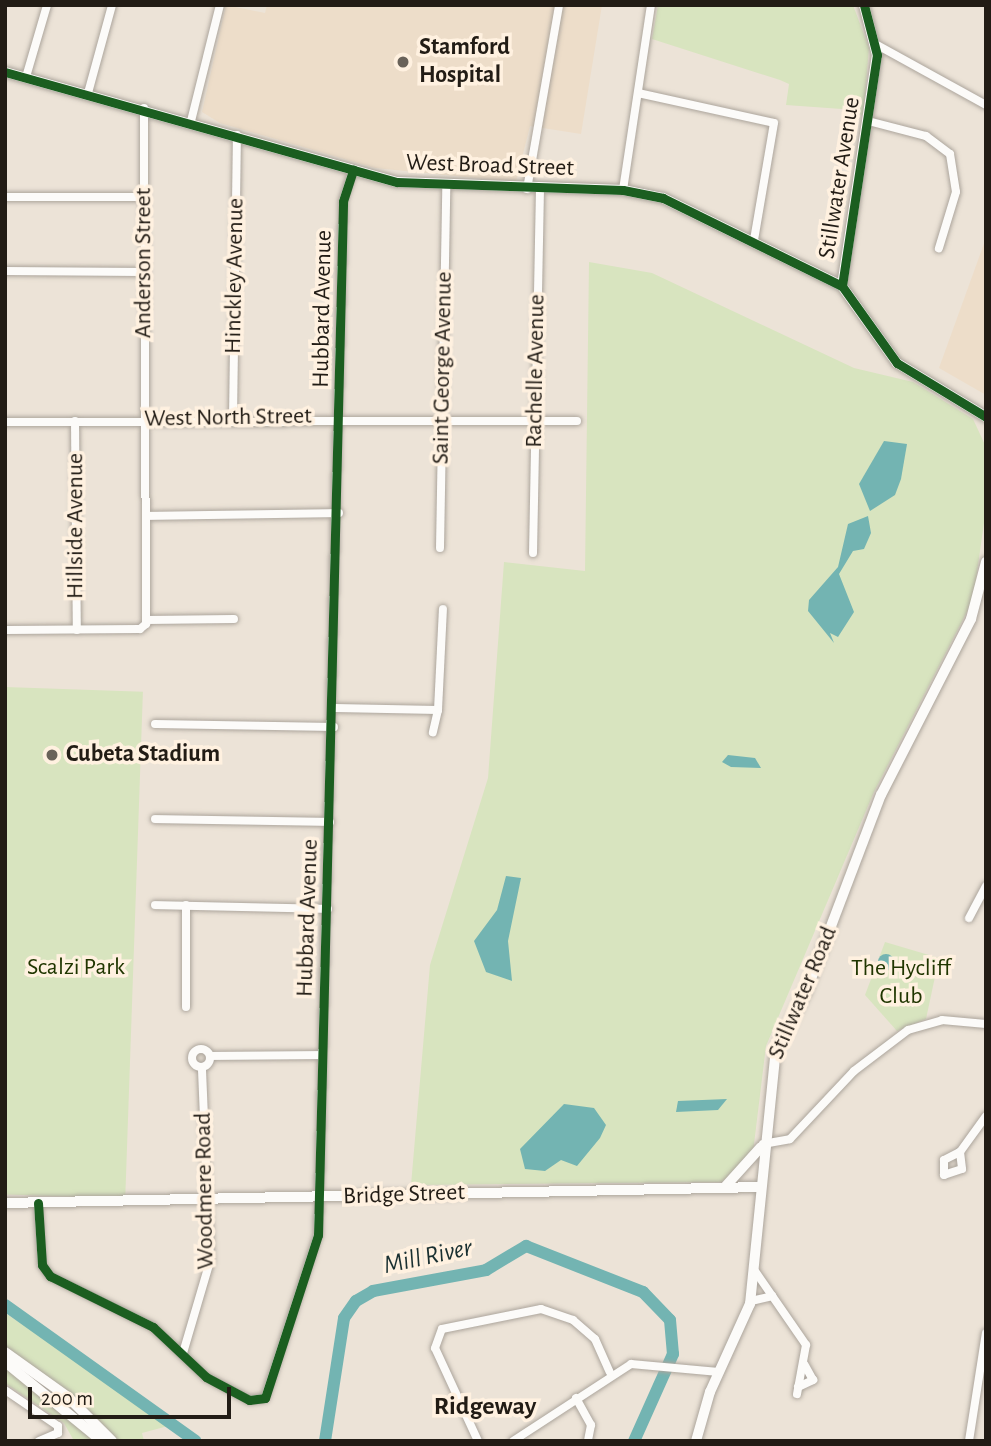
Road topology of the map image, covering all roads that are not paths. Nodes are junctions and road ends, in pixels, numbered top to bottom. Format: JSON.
{"nodes":[{"id":1,"x":47,"y":5,"type":"edge"},
{"id":2,"x":112,"y":5,"type":"edge"},
{"id":3,"x":220,"y":5,"type":"edge"},
{"id":4,"x":559,"y":5,"type":"edge"},
{"id":5,"x":651,"y":5,"type":"edge"},
{"id":6,"x":864,"y":5,"type":"edge"},
{"id":7,"x":877,"y":45,"type":"junction"},
{"id":8,"x":5,"y":72,"type":"edge"},
{"id":9,"x":26,"y":78,"type":"junction"},
{"id":10,"x":88,"y":93,"type":"junction"},
{"id":11,"x":638,"y":93,"type":"junction"},
{"id":12,"x":984,"y":102,"type":"edge"},
{"id":13,"x":144,"y":108,"type":"junction"},
{"id":14,"x":191,"y":121,"type":"junction"},
{"id":15,"x":872,"y":122,"type":"junction"},
{"id":16,"x":237,"y":135,"type":"junction"},
{"id":17,"x":353,"y":170,"type":"junction"},
{"id":18,"x":446,"y":188,"type":"junction"},
{"id":19,"x":527,"y":189,"type":"junction"},
{"id":20,"x":540,"y":189,"type":"junction"},
{"id":21,"x":623,"y":190,"type":"junction"},
{"id":22,"x":5,"y":197,"type":"edge"},
{"id":23,"x":144,"y":197,"type":"junction"},
{"id":24,"x":754,"y":240,"type":"junction"},
{"id":25,"x":939,"y":248,"type":"dead end"},
{"id":26,"x":5,"y":271,"type":"edge"},
{"id":27,"x":143,"y":272,"type":"junction"},
{"id":28,"x":842,"y":286,"type":"junction"},
{"id":29,"x":341,"y":417,"type":"junction"},
{"id":30,"x":986,"y":417,"type":"edge"},
{"id":31,"x":233,"y":418,"type":"junction"},
{"id":32,"x":145,"y":419,"type":"junction"},
{"id":33,"x":442,"y":419,"type":"junction"},
{"id":34,"x":75,"y":421,"type":"junction"},
{"id":35,"x":536,"y":421,"type":"junction"},
{"id":36,"x":577,"y":421,"type":"dead end"},
{"id":37,"x":5,"y":422,"type":"edge"},
{"id":38,"x":339,"y":513,"type":"junction"},
{"id":39,"x":146,"y":516,"type":"junction"},
{"id":40,"x":440,"y":548,"type":"dead end"},
{"id":41,"x":533,"y":553,"type":"dead end"},
{"id":42,"x":986,"y":565,"type":"edge"},
{"id":43,"x":443,"y":609,"type":"dead end"},
{"id":44,"x":234,"y":618,"type":"dead end"},
{"id":45,"x":146,"y":621,"type":"junction"},
{"id":46,"x":5,"y":630,"type":"edge"},
{"id":47,"x":77,"y":630,"type":"junction"},
{"id":48,"x":335,"y":708,"type":"junction"},
{"id":49,"x":438,"y":710,"type":"junction"},
{"id":50,"x":155,"y":723,"type":"dead end"},
{"id":51,"x":334,"y":727,"type":"junction"},
{"id":52,"x":433,"y":732,"type":"dead end"},
{"id":53,"x":155,"y":820,"type":"dead end"},
{"id":54,"x":330,"y":822,"type":"junction"},
{"id":55,"x":986,"y":886,"type":"edge"},
{"id":56,"x":155,"y":905,"type":"dead end"},
{"id":57,"x":186,"y":905,"type":"junction"},
{"id":58,"x":328,"y":909,"type":"junction"},
{"id":59,"x":970,"y":918,"type":"dead end"},
{"id":60,"x":186,"y":1007,"type":"dead end"},
{"id":61,"x":986,"y":1024,"type":"edge"},
{"id":62,"x":322,"y":1055,"type":"junction"},
{"id":63,"x":210,"y":1056,"type":"junction"},
{"id":64,"x":202,"y":1067,"type":"junction"},
{"id":65,"x":986,"y":1116,"type":"edge"},
{"id":66,"x":763,"y":1144,"type":"junction"},
{"id":67,"x":960,"y":1152,"type":"dead end"},
{"id":68,"x":761,"y":1187,"type":"junction"},
{"id":69,"x":724,"y":1188,"type":"junction"},
{"id":70,"x":320,"y":1197,"type":"junction"},
{"id":71,"x":209,"y":1201,"type":"junction"},
{"id":72,"x":5,"y":1203,"type":"edge"},
{"id":73,"x":38,"y":1203,"type":"junction"},
{"id":74,"x":755,"y":1271,"type":"junction"},
{"id":75,"x":772,"y":1296,"type":"junction"},
{"id":76,"x":751,"y":1301,"type":"junction"},
{"id":77,"x":985,"y":1336,"type":"edge"},
{"id":78,"x":5,"y":1352,"type":"edge"},
{"id":79,"x":183,"y":1353,"type":"junction"},
{"id":80,"x":5,"y":1362,"type":"edge"},
{"id":81,"x":610,"y":1372,"type":"junction"},
{"id":82,"x":719,"y":1372,"type":"junction"},
{"id":83,"x":5,"y":1390,"type":"edge"},
{"id":84,"x":797,"y":1390,"type":"dead end"},
{"id":85,"x":576,"y":1398,"type":"junction"},
{"id":86,"x":39,"y":1441,"type":"edge"},
{"id":87,"x":102,"y":1441,"type":"edge"},
{"id":88,"x":112,"y":1441,"type":"edge"},
{"id":89,"x":478,"y":1441,"type":"edge"},
{"id":90,"x":513,"y":1441,"type":"edge"},
{"id":91,"x":589,"y":1441,"type":"edge"},
{"id":92,"x":696,"y":1441,"type":"edge"},
{"id":93,"x":969,"y":1441,"type":"edge"}],
"edges":[{"from":1,"to":9,"type":"street"},
{"from":2,"to":10,"type":"street"},
{"from":3,"to":14,"type":"street"},
{"from":4,"to":19,"type":"street"},
{"from":5,"to":11,"type":"street"},
{"from":6,"to":7,"type":"main road","name":"Stillwater Avenue"},
{"from":7,"to":12,"type":"street"},
{"from":7,"to":15,"type":"main road","name":"Stillwater Avenue"},
{"from":8,"to":9,"type":"main road","name":"West Broad Street"},
{"from":9,"to":10,"type":"main road","name":"West Broad Street"},
{"from":10,"to":13,"type":"main road","name":"West Broad Street"},
{"from":11,"to":21,"type":"street"},
{"from":11,"to":24,"type":"street"},
{"from":13,"to":14,"type":"main road","name":"West Broad Street"},
{"from":13,"to":23,"type":"street","name":"Anderson Street"},
{"from":14,"to":16,"type":"main road","name":"West Broad Street"},
{"from":15,"to":25,"type":"street"},
{"from":15,"to":28,"type":"main road","name":"Stillwater Avenue"},
{"from":16,"to":17,"type":"main road","name":"West Broad Street"},
{"from":16,"to":31,"type":"street","name":"Hinckley Avenue"},
{"from":17,"to":18,"type":"main road","name":"West Broad Street"},
{"from":17,"to":29,"type":"street","name":"Hubbard Avenue"},
{"from":18,"to":19,"type":"main road","name":"West Broad Street"},
{"from":18,"to":33,"type":"street","name":"Saint George Avenue"},
{"from":19,"to":20,"type":"main road","name":"West Broad Street"},
{"from":20,"to":21,"type":"main road","name":"West Broad Street"},
{"from":20,"to":35,"type":"street","name":"Rachelle Avenue"},
{"from":21,"to":24,"type":"main road","name":"West Broad Street"},
{"from":22,"to":23,"type":"street"},
{"from":23,"to":27,"type":"street","name":"Anderson Street"},
{"from":24,"to":28,"type":"main road","name":"West Broad Street"},
{"from":26,"to":27,"type":"street"},
{"from":27,"to":32,"type":"street","name":"Anderson Street"},
{"from":28,"to":30,"type":"main road","name":"Stillwater Avenue"},
{"from":29,"to":31,"type":"street","name":"West North Street"},
{"from":29,"to":33,"type":"street","name":"West North Street"},
{"from":29,"to":38,"type":"street","name":"Hubbard Avenue"},
{"from":31,"to":32,"type":"street","name":"West North Street"},
{"from":32,"to":34,"type":"street","name":"West North Street"},
{"from":32,"to":39,"type":"street","name":"Anderson Street"},
{"from":33,"to":35,"type":"street","name":"West North Street"},
{"from":33,"to":40,"type":"street","name":"Saint George Avenue"},
{"from":34,"to":37,"type":"street","name":"West North Street"},
{"from":34,"to":47,"type":"street","name":"Hillside Avenue"},
{"from":35,"to":36,"type":"street","name":"West North Street"},
{"from":35,"to":41,"type":"street","name":"Rachelle Avenue"},
{"from":38,"to":39,"type":"street"},
{"from":38,"to":48,"type":"street","name":"Hubbard Avenue"},
{"from":39,"to":45,"type":"street","name":"Anderson Street"},
{"from":42,"to":66,"type":"main road","name":"Stillwater Road"},
{"from":43,"to":49,"type":"street"},
{"from":44,"to":45,"type":"street"},
{"from":45,"to":47,"type":"street"},
{"from":46,"to":47,"type":"street"},
{"from":48,"to":49,"type":"street"},
{"from":48,"to":51,"type":"street","name":"Hubbard Avenue"},
{"from":49,"to":52,"type":"street"},
{"from":50,"to":51,"type":"street"},
{"from":51,"to":54,"type":"street","name":"Hubbard Avenue"},
{"from":53,"to":54,"type":"street"},
{"from":54,"to":58,"type":"street","name":"Hubbard Avenue"},
{"from":55,"to":59,"type":"street"},
{"from":56,"to":57,"type":"street"},
{"from":57,"to":58,"type":"street"},
{"from":57,"to":60,"type":"street"},
{"from":58,"to":62,"type":"street","name":"Hubbard Avenue"},
{"from":61,"to":66,"type":"street"},
{"from":62,"to":63,"type":"street"},
{"from":62,"to":70,"type":"street","name":"Hubbard Avenue"},
{"from":63,"to":64,"type":"street"},
{"from":63,"to":64,"type":"street","name":"Woodmere Road"},
{"from":64,"to":71,"type":"street","name":"Woodmere Road"},
{"from":65,"to":67,"type":"street"},
{"from":66,"to":68,"type":"main road","name":"Stillwater Road"},
{"from":66,"to":69,"type":"main road"},
{"from":68,"to":69,"type":"main road","name":"Bridge Street"},
{"from":68,"to":74,"type":"main road","name":"Stillwater Road"},
{"from":69,"to":70,"type":"main road","name":"Bridge Street"},
{"from":70,"to":71,"type":"main road","name":"Bridge Street"},
{"from":70,"to":79,"type":"street","name":"Hubbard Avenue"},
{"from":71,"to":73,"type":"main road","name":"Bridge Street"},
{"from":71,"to":79,"type":"street","name":"Woodmere Road"},
{"from":72,"to":73,"type":"main road","name":"Bridge Street"},
{"from":73,"to":79,"type":"street"},
{"from":74,"to":75,"type":"street"},
{"from":74,"to":76,"type":"main road","name":"Stillwater Road"},
{"from":75,"to":76,"type":"street"},
{"from":75,"to":84,"type":"street"},
{"from":76,"to":82,"type":"main road","name":"Stillwater Road"},
{"from":77,"to":93,"type":"street"},
{"from":78,"to":88,"type":"main road"},
{"from":80,"to":87,"type":"main road"},
{"from":81,"to":82,"type":"street"},
{"from":81,"to":85,"type":"street"},
{"from":81,"to":89,"type":"street"},
{"from":82,"to":92,"type":"main road","name":"Stillwater Road"},
{"from":83,"to":86,"type":"street"},
{"from":85,"to":90,"type":"street"},
{"from":85,"to":91,"type":"street"}]}
